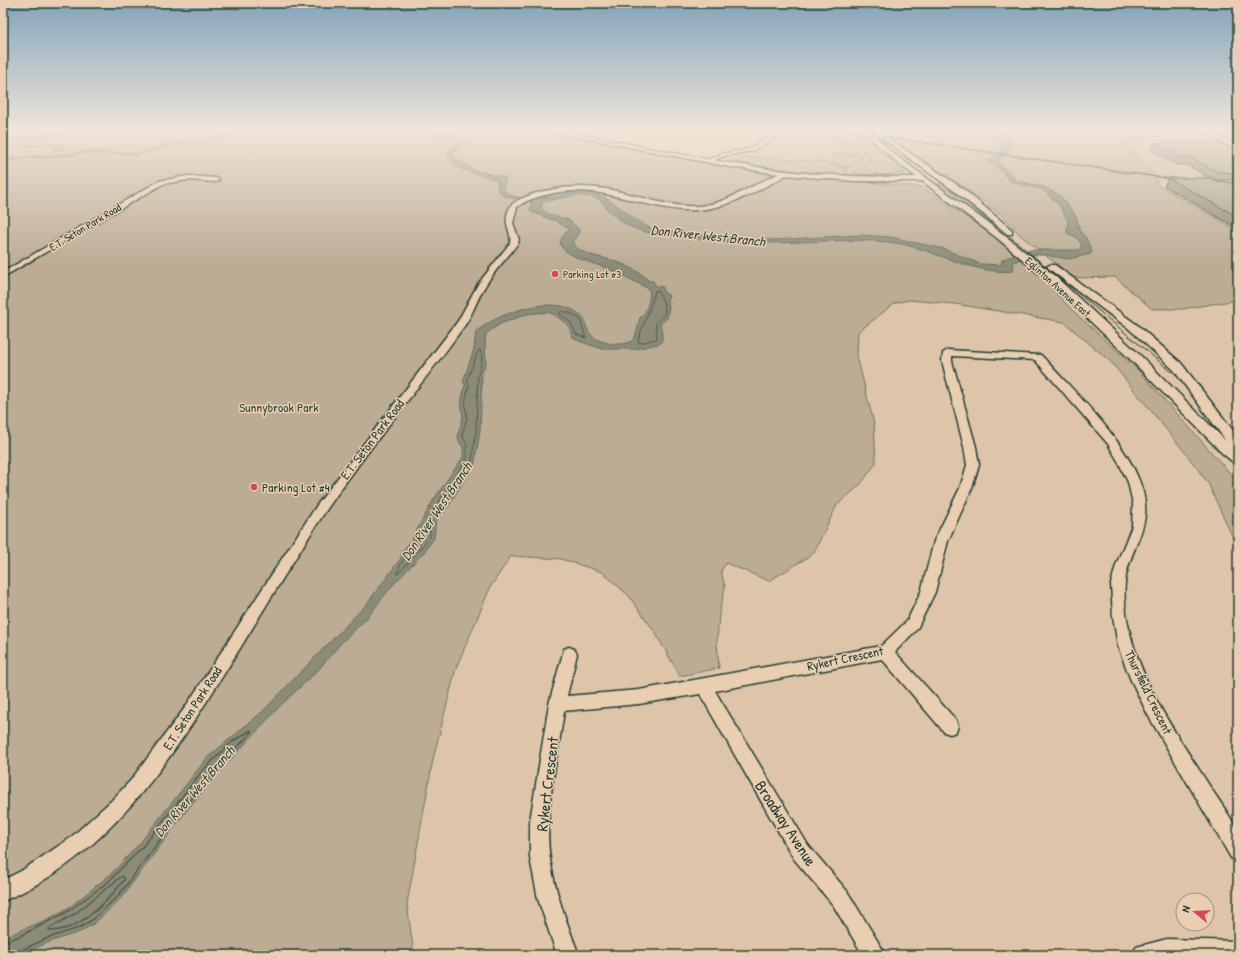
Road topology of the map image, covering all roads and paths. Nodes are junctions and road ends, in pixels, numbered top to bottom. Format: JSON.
{"nodes":[{"id":1,"x":782,"y":175,"type":"edge"},
{"id":2,"x":805,"y":175,"type":"edge"},
{"id":3,"x":919,"y":175,"type":"edge"},
{"id":4,"x":936,"y":175,"type":"edge"},
{"id":5,"x":923,"y":178,"type":"junction"},
{"id":6,"x":941,"y":178,"type":"junction"},
{"id":7,"x":216,"y":180,"type":"dead end"},
{"id":8,"x":3,"y":275,"type":"edge"},
{"id":9,"x":995,"y":355,"type":"joint"},
{"id":10,"x":1238,"y":447,"type":"edge"},
{"id":11,"x":1238,"y":459,"type":"edge"},
{"id":12,"x":885,"y":652,"type":"junction"},
{"id":13,"x":569,"y":654,"type":"dead end"},
{"id":14,"x":705,"y":686,"type":"junction"},
{"id":15,"x":557,"y":704,"type":"junction"},
{"id":16,"x":950,"y":726,"type":"dead end"},
{"id":17,"x":1238,"y":851,"type":"edge"},
{"id":18,"x":3,"y":891,"type":"edge"},
{"id":19,"x":1238,"y":952,"type":"edge"},
{"id":20,"x":1168,"y":953,"type":"edge"},
{"id":21,"x":568,"y":955,"type":"edge"},
{"id":22,"x":875,"y":955,"type":"edge"},
{"id":23,"x":1144,"y":955,"type":"edge"}],
"edges":[{"from":1,"to":18,"type":"street","name":"E.T. Seton Park Road"},
{"from":2,"to":5,"type":"main road"},
{"from":3,"to":5,"type":"main road","name":"Eglinton Avenue East"},
{"from":4,"to":6,"type":"main road","name":"Eglinton Avenue East"},
{"from":5,"to":6,"type":"main road"},
{"from":5,"to":11,"type":"main road","name":"Eglinton Avenue East"},
{"from":6,"to":10,"type":"main road","name":"Eglinton Avenue East"},
{"from":7,"to":8,"type":"street","name":"E.T. Seton Park Road"},
{"from":9,"to":12,"type":"street","name":"Rykert Crescent"},
{"from":9,"to":17,"type":"street","name":"Thursfield Crescent"},
{"from":12,"to":14,"type":"street","name":"Rykert Crescent"},
{"from":12,"to":16,"type":"street"},
{"from":13,"to":15,"type":"street","name":"Rykert Crescent"},
{"from":14,"to":15,"type":"street","name":"Rykert Crescent"},
{"from":14,"to":22,"type":"street","name":"Broadway Avenue"},
{"from":15,"to":21,"type":"street","name":"Rykert Crescent"},
{"from":19,"to":20,"type":"street"},
{"from":20,"to":23,"type":"street"}]}
